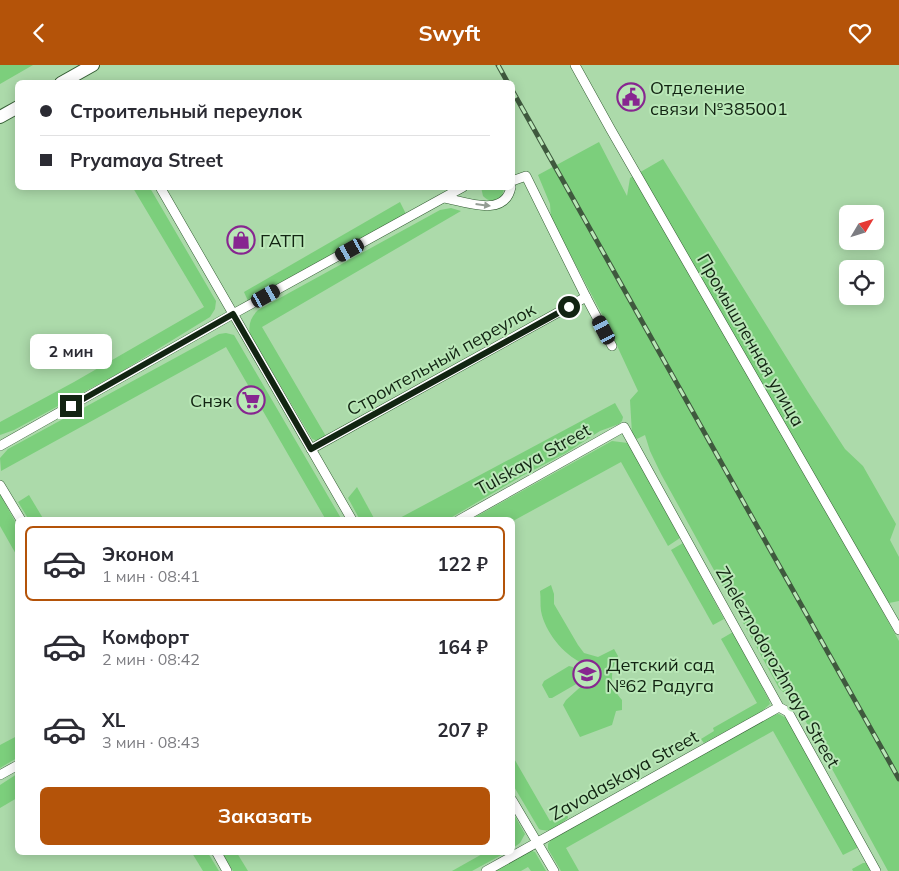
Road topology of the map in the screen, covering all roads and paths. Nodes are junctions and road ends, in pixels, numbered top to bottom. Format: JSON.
{"nodes":[{"id":1,"x":93,"y":65,"type":"edge"},
{"id":2,"x":576,"y":65,"type":"edge"},
{"id":3,"x":66,"y":80,"type":"edge"},
{"id":4,"x":15,"y":109,"type":"edge"},
{"id":5,"x":0,"y":117,"type":"edge"},
{"id":6,"x":515,"y":180,"type":"edge"},
{"id":7,"x":162,"y":190,"type":"edge"},
{"id":8,"x":458,"y":190,"type":"edge"},
{"id":9,"x":510,"y":190,"type":"edge"},
{"id":10,"x":445,"y":198,"type":"junction"},
{"id":11,"x":586,"y":297,"type":"junction"},
{"id":12,"x":233,"y":314,"type":"junction"},
{"id":13,"x":612,"y":346,"type":"dead end"},
{"id":14,"x":624,"y":427,"type":"joint"},
{"id":15,"x":0,"y":446,"type":"edge"},
{"id":16,"x":311,"y":449,"type":"junction"},
{"id":17,"x":0,"y":485,"type":"edge"},
{"id":18,"x":18,"y":517,"type":"edge"},
{"id":19,"x":350,"y":517,"type":"edge"},
{"id":20,"x":463,"y":517,"type":"edge"},
{"id":21,"x":899,"y":630,"type":"edge"},
{"id":22,"x":779,"y":707,"type":"junction"},
{"id":23,"x":15,"y":767,"type":"edge"},
{"id":24,"x":0,"y":775,"type":"edge"},
{"id":25,"x":515,"y":804,"type":"edge"},
{"id":26,"x":537,"y":842,"type":"junction"},
{"id":27,"x":218,"y":855,"type":"edge"},
{"id":28,"x":514,"y":855,"type":"edge"},
{"id":29,"x":515,"y":855,"type":"edge"},
{"id":30,"x":227,"y":871,"type":"edge"},
{"id":31,"x":486,"y":871,"type":"edge"},
{"id":32,"x":554,"y":871,"type":"edge"},
{"id":33,"x":876,"y":871,"type":"edge"}],
"edges":[{"from":1,"to":3,"type":"street"},
{"from":2,"to":21,"type":"street","name":"Промышленная улица"},
{"from":4,"to":5,"type":"street"},
{"from":6,"to":11,"type":"street"},
{"from":7,"to":12,"type":"street"},
{"from":8,"to":10,"type":"street"},
{"from":10,"to":9,"type":"street","one_way":true},
{"from":10,"to":12,"type":"street"},
{"from":11,"to":13,"type":"street"},
{"from":11,"to":16,"type":"street","name":"Строительный переулок"},
{"from":12,"to":15,"type":"street"},
{"from":12,"to":16,"type":"street"},
{"from":14,"to":20,"type":"street","name":"Tulskaya Street"},
{"from":14,"to":22,"type":"street","name":"Zheleznodorozhnaya Street"},
{"from":16,"to":19,"type":"street"},
{"from":17,"to":18,"type":"street"},
{"from":22,"to":26,"type":"street","name":"Zavodaskaya Street"},
{"from":22,"to":33,"type":"street","name":"Zheleznodorozhnaya Street"},
{"from":23,"to":24,"type":"street"},
{"from":25,"to":26,"type":"street"},
{"from":26,"to":29,"type":"street","name":"Zavodaskaya Street"},
{"from":26,"to":32,"type":"street"},
{"from":27,"to":30,"type":"street"},
{"from":28,"to":31,"type":"street","name":"Zavodaskaya Street"}]}
